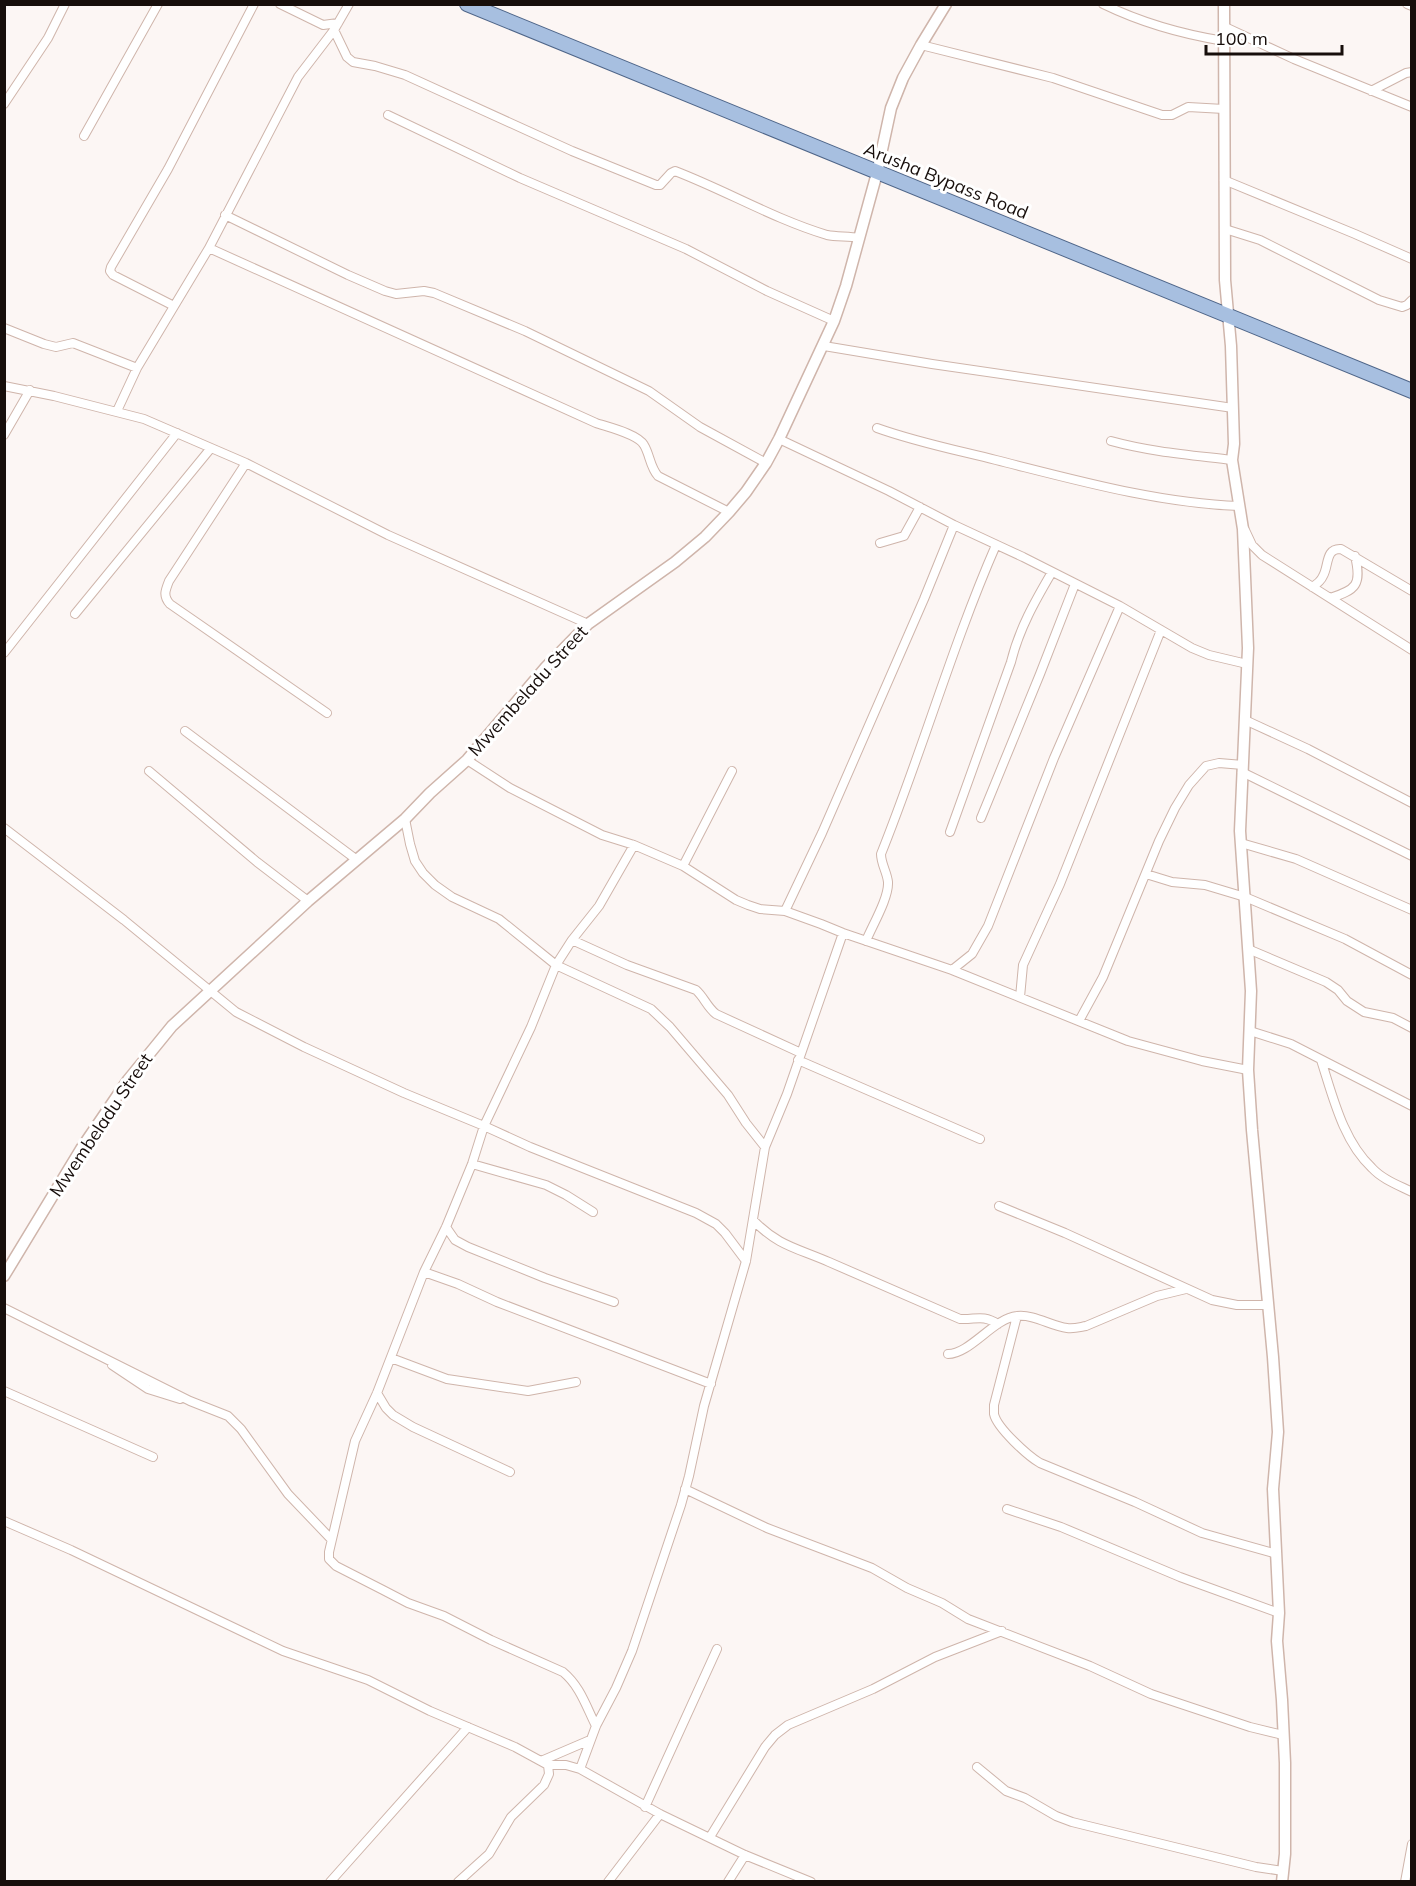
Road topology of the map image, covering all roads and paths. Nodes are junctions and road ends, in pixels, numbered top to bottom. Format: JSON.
{"nodes":[{"id":1,"x":65,"y":4,"type":"edge"},
{"id":2,"x":159,"y":4,"type":"edge"},
{"id":3,"x":254,"y":4,"type":"edge"},
{"id":4,"x":280,"y":4,"type":"edge"},
{"id":5,"x":350,"y":4,"type":"edge"},
{"id":6,"x":467,"y":4,"type":"edge"},
{"id":7,"x":946,"y":4,"type":"edge"},
{"id":8,"x":1103,"y":4,"type":"edge"},
{"id":9,"x":1224,"y":4,"type":"edge"},
{"id":10,"x":1407,"y":4,"type":"edge"},
{"id":11,"x":1412,"y":6,"type":"edge"},
{"id":12,"x":336,"y":26,"type":"junction"},
{"id":13,"x":1225,"y":27,"type":"junction"},
{"id":14,"x":1224,"y":41,"type":"junction"},
{"id":15,"x":921,"y":45,"type":"junction"},
{"id":16,"x":1412,"y":72,"type":"edge"},
{"id":17,"x":1371,"y":91,"type":"junction"},
{"id":18,"x":4,"y":104,"type":"edge"},
{"id":19,"x":1412,"y":107,"type":"edge"},
{"id":20,"x":1224,"y":109,"type":"junction"},
{"id":21,"x":388,"y":115,"type":"dead end"},
{"id":22,"x":84,"y":136,"type":"dead end"},
{"id":23,"x":877,"y":173,"type":"junction"},
{"id":24,"x":1224,"y":180,"type":"junction"},
{"id":25,"x":225,"y":215,"type":"junction"},
{"id":26,"x":1225,"y":229,"type":"junction"},
{"id":27,"x":860,"y":238,"type":"junction"},
{"id":28,"x":209,"y":248,"type":"junction"},
{"id":29,"x":1412,"y":259,"type":"edge"},
{"id":30,"x":1412,"y":300,"type":"edge"},
{"id":31,"x":174,"y":306,"type":"junction"},
{"id":32,"x":1228,"y":316,"type":"junction"},
{"id":33,"x":834,"y":321,"type":"junction"},
{"id":34,"x":4,"y":328,"type":"edge"},
{"id":35,"x":824,"y":346,"type":"junction"},
{"id":36,"x":137,"y":368,"type":"junction"},
{"id":37,"x":4,"y":386,"type":"edge"},
{"id":38,"x":30,"y":390,"type":"junction"},
{"id":39,"x":1412,"y":391,"type":"edge"},
{"id":40,"x":1233,"y":408,"type":"junction"},
{"id":41,"x":117,"y":411,"type":"junction"},
{"id":42,"x":877,"y":428,"type":"dead end"},
{"id":43,"x":177,"y":434,"type":"junction"},
{"id":44,"x":4,"y":435,"type":"edge"},
{"id":45,"x":779,"y":439,"type":"junction"},
{"id":46,"x":1111,"y":441,"type":"dead end"},
{"id":47,"x":211,"y":448,"type":"junction"},
{"id":48,"x":1232,"y":460,"type":"junction"},
{"id":49,"x":246,"y":463,"type":"junction"},
{"id":50,"x":766,"y":463,"type":"junction"},
{"id":51,"x":1239,"y":506,"type":"junction"},
{"id":52,"x":920,"y":507,"type":"junction"},
{"id":53,"x":729,"y":513,"type":"junction"},
{"id":54,"x":1242,"y":524,"type":"junction"},
{"id":55,"x":954,"y":525,"type":"junction"},
{"id":56,"x":880,"y":543,"type":"dead end"},
{"id":57,"x":996,"y":545,"type":"junction"},
{"id":58,"x":1355,"y":556,"type":"junction"},
{"id":59,"x":1052,"y":572,"type":"junction"},
{"id":60,"x":1075,"y":584,"type":"junction"},
{"id":61,"x":1312,"y":587,"type":"junction"},
{"id":62,"x":1412,"y":591,"type":"edge"},
{"id":63,"x":1330,"y":598,"type":"junction"},
{"id":64,"x":1120,"y":606,"type":"junction"},
{"id":65,"x":75,"y":614,"type":"dead end"},
{"id":66,"x":588,"y":624,"type":"junction"},
{"id":67,"x":1161,"y":630,"type":"junction"},
{"id":68,"x":1412,"y":650,"type":"edge"},
{"id":69,"x":4,"y":653,"type":"edge"},
{"id":70,"x":1247,"y":664,"type":"junction"},
{"id":71,"x":327,"y":713,"type":"dead end"},
{"id":72,"x":1245,"y":720,"type":"junction"},
{"id":73,"x":185,"y":731,"type":"dead end"},
{"id":74,"x":467,"y":760,"type":"junction"},
{"id":75,"x":1243,"y":768,"type":"junction"},
{"id":76,"x":149,"y":771,"type":"dead end"},
{"id":77,"x":732,"y":771,"type":"dead end"},
{"id":78,"x":1412,"y":803,"type":"edge"},
{"id":79,"x":981,"y":818,"type":"dead end"},
{"id":80,"x":405,"y":819,"type":"junction"},
{"id":81,"x":4,"y":828,"type":"edge"},
{"id":82,"x":950,"y":832,"type":"dead end"},
{"id":83,"x":1241,"y":843,"type":"junction"},
{"id":84,"x":634,"y":845,"type":"junction"},
{"id":85,"x":1412,"y":856,"type":"edge"},
{"id":86,"x":357,"y":860,"type":"junction"},
{"id":87,"x":683,"y":866,"type":"junction"},
{"id":88,"x":1146,"y":874,"type":"junction"},
{"id":89,"x":1245,"y":897,"type":"junction"},
{"id":90,"x":308,"y":901,"type":"junction"},
{"id":91,"x":1412,"y":910,"type":"edge"},
{"id":92,"x":785,"y":912,"type":"junction"},
{"id":93,"x":843,"y":933,"type":"junction"},
{"id":94,"x":572,"y":940,"type":"junction"},
{"id":95,"x":866,"y":941,"type":"junction"},
{"id":96,"x":1248,"y":950,"type":"junction"},
{"id":97,"x":556,"y":965,"type":"junction"},
{"id":98,"x":952,"y":970,"type":"junction"},
{"id":99,"x":1412,"y":975,"type":"edge"},
{"id":100,"x":209,"y":991,"type":"junction"},
{"id":101,"x":1020,"y":998,"type":"junction"},
{"id":102,"x":1079,"y":1021,"type":"junction"},
{"id":103,"x":1412,"y":1028,"type":"edge"},
{"id":104,"x":1250,"y":1030,"type":"junction"},
{"id":105,"x":800,"y":1057,"type":"junction"},
{"id":106,"x":1321,"y":1060,"type":"junction"},
{"id":107,"x":1248,"y":1070,"type":"junction"},
{"id":108,"x":1412,"y":1106,"type":"edge"},
{"id":109,"x":484,"y":1126,"type":"junction"},
{"id":110,"x":980,"y":1139,"type":"dead end"},
{"id":111,"x":765,"y":1147,"type":"junction"},
{"id":112,"x":472,"y":1164,"type":"junction"},
{"id":113,"x":1412,"y":1192,"type":"edge"},
{"id":114,"x":999,"y":1206,"type":"dead end"},
{"id":115,"x":593,"y":1212,"type":"dead end"},
{"id":116,"x":753,"y":1220,"type":"junction"},
{"id":117,"x":447,"y":1227,"type":"junction"},
{"id":118,"x":746,"y":1261,"type":"junction"},
{"id":119,"x":424,"y":1272,"type":"junction"},
{"id":120,"x":4,"y":1276,"type":"edge"},
{"id":121,"x":1186,"y":1289,"type":"junction"},
{"id":122,"x":614,"y":1302,"type":"dead end"},
{"id":123,"x":1268,"y":1305,"type":"junction"},
{"id":124,"x":4,"y":1308,"type":"edge"},
{"id":125,"x":1017,"y":1316,"type":"junction"},
{"id":126,"x":998,"y":1324,"type":"junction"},
{"id":127,"x":948,"y":1354,"type":"dead end"},
{"id":128,"x":391,"y":1358,"type":"junction"},
{"id":129,"x":576,"y":1382,"type":"dead end"},
{"id":130,"x":711,"y":1384,"type":"junction"},
{"id":131,"x":4,"y":1391,"type":"edge"},
{"id":132,"x":377,"y":1393,"type":"junction"},
{"id":133,"x":153,"y":1457,"type":"dead end"},
{"id":134,"x":510,"y":1472,"type":"dead end"},
{"id":135,"x":686,"y":1489,"type":"junction"},
{"id":136,"x":1007,"y":1509,"type":"dead end"},
{"id":137,"x":4,"y":1521,"type":"edge"},
{"id":138,"x":331,"y":1539,"type":"junction"},
{"id":139,"x":1277,"y":1554,"type":"junction"},
{"id":140,"x":1279,"y":1612,"type":"junction"},
{"id":141,"x":1002,"y":1631,"type":"junction"},
{"id":142,"x":717,"y":1649,"type":"dead end"},
{"id":143,"x":596,"y":1725,"type":"junction"},
{"id":144,"x":468,"y":1727,"type":"junction"},
{"id":145,"x":1283,"y":1735,"type":"junction"},
{"id":146,"x":590,"y":1740,"type":"junction"},
{"id":147,"x":544,"y":1763,"type":"junction"},
{"id":148,"x":977,"y":1767,"type":"dead end"},
{"id":149,"x":580,"y":1769,"type":"junction"},
{"id":150,"x":645,"y":1807,"type":"junction"},
{"id":151,"x":660,"y":1814,"type":"junction"},
{"id":152,"x":710,"y":1837,"type":"junction"},
{"id":153,"x":1412,"y":1844,"type":"edge"},
{"id":154,"x":745,"y":1855,"type":"junction"},
{"id":155,"x":1285,"y":1878,"type":"edge"},
{"id":156,"x":330,"y":1881,"type":"edge"},
{"id":157,"x":458,"y":1881,"type":"edge"},
{"id":158,"x":608,"y":1881,"type":"edge"},
{"id":159,"x":728,"y":1881,"type":"edge"},
{"id":160,"x":811,"y":1881,"type":"edge"},
{"id":161,"x":1405,"y":1881,"type":"edge"}],
"edges":[{"from":1,"to":18,"type":"street"},
{"from":2,"to":22,"type":"street"},
{"from":3,"to":31,"type":"street"},
{"from":4,"to":12,"type":"street"},
{"from":5,"to":12,"type":"street"},
{"from":6,"to":23,"type":"main road","name":"Arusha Bypass Road"},
{"from":7,"to":15,"type":"street","name":"Mwembeladu Street"},
{"from":8,"to":14,"type":"street"},
{"from":9,"to":13,"type":"street"},
{"from":10,"to":11,"type":"street"},
{"from":12,"to":25,"type":"street"},
{"from":12,"to":27,"type":"street"},
{"from":13,"to":14,"type":"street"},
{"from":13,"to":17,"type":"street"},
{"from":14,"to":20,"type":"street"},
{"from":15,"to":20,"type":"street"},
{"from":15,"to":23,"type":"street","name":"Mwembeladu Street"},
{"from":16,"to":17,"type":"street"},
{"from":17,"to":19,"type":"street"},
{"from":20,"to":24,"type":"street"},
{"from":21,"to":33,"type":"street"},
{"from":23,"to":27,"type":"street","name":"Mwembeladu Street"},
{"from":23,"to":32,"type":"main road","name":"Arusha Bypass Road"},
{"from":24,"to":26,"type":"street"},
{"from":24,"to":29,"type":"street"},
{"from":25,"to":28,"type":"street"},
{"from":25,"to":50,"type":"street"},
{"from":26,"to":30,"type":"street"},
{"from":26,"to":32,"type":"street"},
{"from":27,"to":33,"type":"street","name":"Mwembeladu Street"},
{"from":28,"to":31,"type":"street"},
{"from":28,"to":53,"type":"street"},
{"from":31,"to":36,"type":"street"},
{"from":32,"to":39,"type":"main road","name":"Arusha Bypass Road"},
{"from":32,"to":40,"type":"street"},
{"from":33,"to":35,"type":"street","name":"Mwembeladu Street"},
{"from":34,"to":36,"type":"street"},
{"from":35,"to":40,"type":"street"},
{"from":35,"to":45,"type":"street","name":"Mwembeladu Street"},
{"from":36,"to":41,"type":"street"},
{"from":37,"to":38,"type":"street"},
{"from":38,"to":41,"type":"street"},
{"from":38,"to":44,"type":"street"},
{"from":40,"to":48,"type":"street"},
{"from":41,"to":43,"type":"street"},
{"from":42,"to":51,"type":"street"},
{"from":43,"to":47,"type":"street"},
{"from":43,"to":69,"type":"street"},
{"from":45,"to":50,"type":"street","name":"Mwembeladu Street"},
{"from":45,"to":52,"type":"street"},
{"from":46,"to":48,"type":"street"},
{"from":47,"to":49,"type":"street"},
{"from":47,"to":65,"type":"street"},
{"from":48,"to":51,"type":"street"},
{"from":49,"to":66,"type":"street"},
{"from":49,"to":71,"type":"street"},
{"from":50,"to":53,"type":"street","name":"Mwembeladu Street"},
{"from":51,"to":54,"type":"street"},
{"from":52,"to":55,"type":"street"},
{"from":52,"to":56,"type":"street"},
{"from":53,"to":66,"type":"street","name":"Mwembeladu Street"},
{"from":54,"to":61,"type":"street"},
{"from":54,"to":70,"type":"street"},
{"from":55,"to":57,"type":"street"},
{"from":55,"to":92,"type":"street"},
{"from":57,"to":59,"type":"street"},
{"from":57,"to":95,"type":"street"},
{"from":58,"to":61,"type":"street"},
{"from":58,"to":62,"type":"street"},
{"from":58,"to":63,"type":"street"},
{"from":59,"to":60,"type":"street"},
{"from":59,"to":82,"type":"street"},
{"from":60,"to":64,"type":"street"},
{"from":60,"to":79,"type":"street"},
{"from":61,"to":63,"type":"street"},
{"from":63,"to":68,"type":"street"},
{"from":64,"to":67,"type":"street"},
{"from":64,"to":98,"type":"street"},
{"from":66,"to":74,"type":"street","name":"Mwembeladu Street"},
{"from":67,"to":70,"type":"street"},
{"from":67,"to":101,"type":"street"},
{"from":70,"to":72,"type":"street"},
{"from":72,"to":75,"type":"street"},
{"from":72,"to":78,"type":"street"},
{"from":73,"to":86,"type":"street"},
{"from":74,"to":80,"type":"street","name":"Mwembeladu Street"},
{"from":74,"to":84,"type":"street"},
{"from":75,"to":83,"type":"street"},
{"from":75,"to":85,"type":"street"},
{"from":75,"to":88,"type":"street"},
{"from":76,"to":90,"type":"street"},
{"from":77,"to":87,"type":"street"},
{"from":80,"to":86,"type":"street","name":"Mwembeladu Street"},
{"from":80,"to":97,"type":"street"},
{"from":81,"to":100,"type":"street"},
{"from":83,"to":89,"type":"street"},
{"from":83,"to":91,"type":"street"},
{"from":84,"to":87,"type":"street"},
{"from":84,"to":94,"type":"street"},
{"from":86,"to":90,"type":"street","name":"Mwembeladu Street"},
{"from":87,"to":92,"type":"street"},
{"from":88,"to":89,"type":"street"},
{"from":88,"to":102,"type":"street"},
{"from":89,"to":96,"type":"street"},
{"from":89,"to":99,"type":"street"},
{"from":90,"to":100,"type":"street","name":"Mwembeladu Street"},
{"from":92,"to":93,"type":"street"},
{"from":93,"to":95,"type":"street"},
{"from":93,"to":105,"type":"street"},
{"from":94,"to":97,"type":"street"},
{"from":94,"to":105,"type":"street"},
{"from":95,"to":98,"type":"street"},
{"from":96,"to":103,"type":"street"},
{"from":96,"to":104,"type":"street"},
{"from":97,"to":109,"type":"street"},
{"from":97,"to":111,"type":"street"},
{"from":98,"to":101,"type":"street"},
{"from":100,"to":109,"type":"street"},
{"from":100,"to":120,"type":"street","name":"Mwembeladu Street"},
{"from":101,"to":102,"type":"street"},
{"from":102,"to":107,"type":"street"},
{"from":104,"to":106,"type":"street"},
{"from":104,"to":107,"type":"street"},
{"from":105,"to":110,"type":"street"},
{"from":105,"to":111,"type":"street"},
{"from":106,"to":108,"type":"street"},
{"from":106,"to":113,"type":"street"},
{"from":107,"to":123,"type":"street"},
{"from":109,"to":112,"type":"street"},
{"from":109,"to":118,"type":"street"},
{"from":111,"to":116,"type":"street"},
{"from":112,"to":115,"type":"street"},
{"from":112,"to":117,"type":"street"},
{"from":114,"to":121,"type":"street"},
{"from":116,"to":118,"type":"street"},
{"from":116,"to":126,"type":"street"},
{"from":117,"to":119,"type":"street"},
{"from":117,"to":122,"type":"street"},
{"from":118,"to":130,"type":"street"},
{"from":119,"to":128,"type":"street"},
{"from":119,"to":130,"type":"street"},
{"from":121,"to":123,"type":"street"},
{"from":121,"to":125,"type":"street"},
{"from":123,"to":139,"type":"street"},
{"from":124,"to":138,"type":"street"},
{"from":125,"to":126,"type":"street"},
{"from":125,"to":139,"type":"street"},
{"from":126,"to":127,"type":"street"},
{"from":128,"to":129,"type":"street"},
{"from":128,"to":132,"type":"street"},
{"from":130,"to":135,"type":"street"},
{"from":131,"to":133,"type":"street"},
{"from":132,"to":134,"type":"street"},
{"from":132,"to":138,"type":"street"},
{"from":135,"to":141,"type":"street"},
{"from":135,"to":143,"type":"street"},
{"from":136,"to":140,"type":"street"},
{"from":137,"to":144,"type":"street"},
{"from":138,"to":143,"type":"street"},
{"from":139,"to":140,"type":"street"},
{"from":140,"to":145,"type":"street"},
{"from":141,"to":145,"type":"street"},
{"from":141,"to":152,"type":"street"},
{"from":142,"to":150,"type":"street"},
{"from":143,"to":146,"type":"street"},
{"from":144,"to":147,"type":"street"},
{"from":144,"to":156,"type":"street"},
{"from":145,"to":155,"type":"street"},
{"from":146,"to":147,"type":"street"},
{"from":146,"to":149,"type":"street"},
{"from":147,"to":149,"type":"street"},
{"from":147,"to":157,"type":"street"},
{"from":148,"to":155,"type":"street"},
{"from":149,"to":150,"type":"street"},
{"from":150,"to":151,"type":"street"},
{"from":151,"to":152,"type":"street"},
{"from":151,"to":158,"type":"street"},
{"from":152,"to":154,"type":"street"},
{"from":153,"to":161,"type":"street"},
{"from":154,"to":159,"type":"street"},
{"from":154,"to":160,"type":"street"}]}
